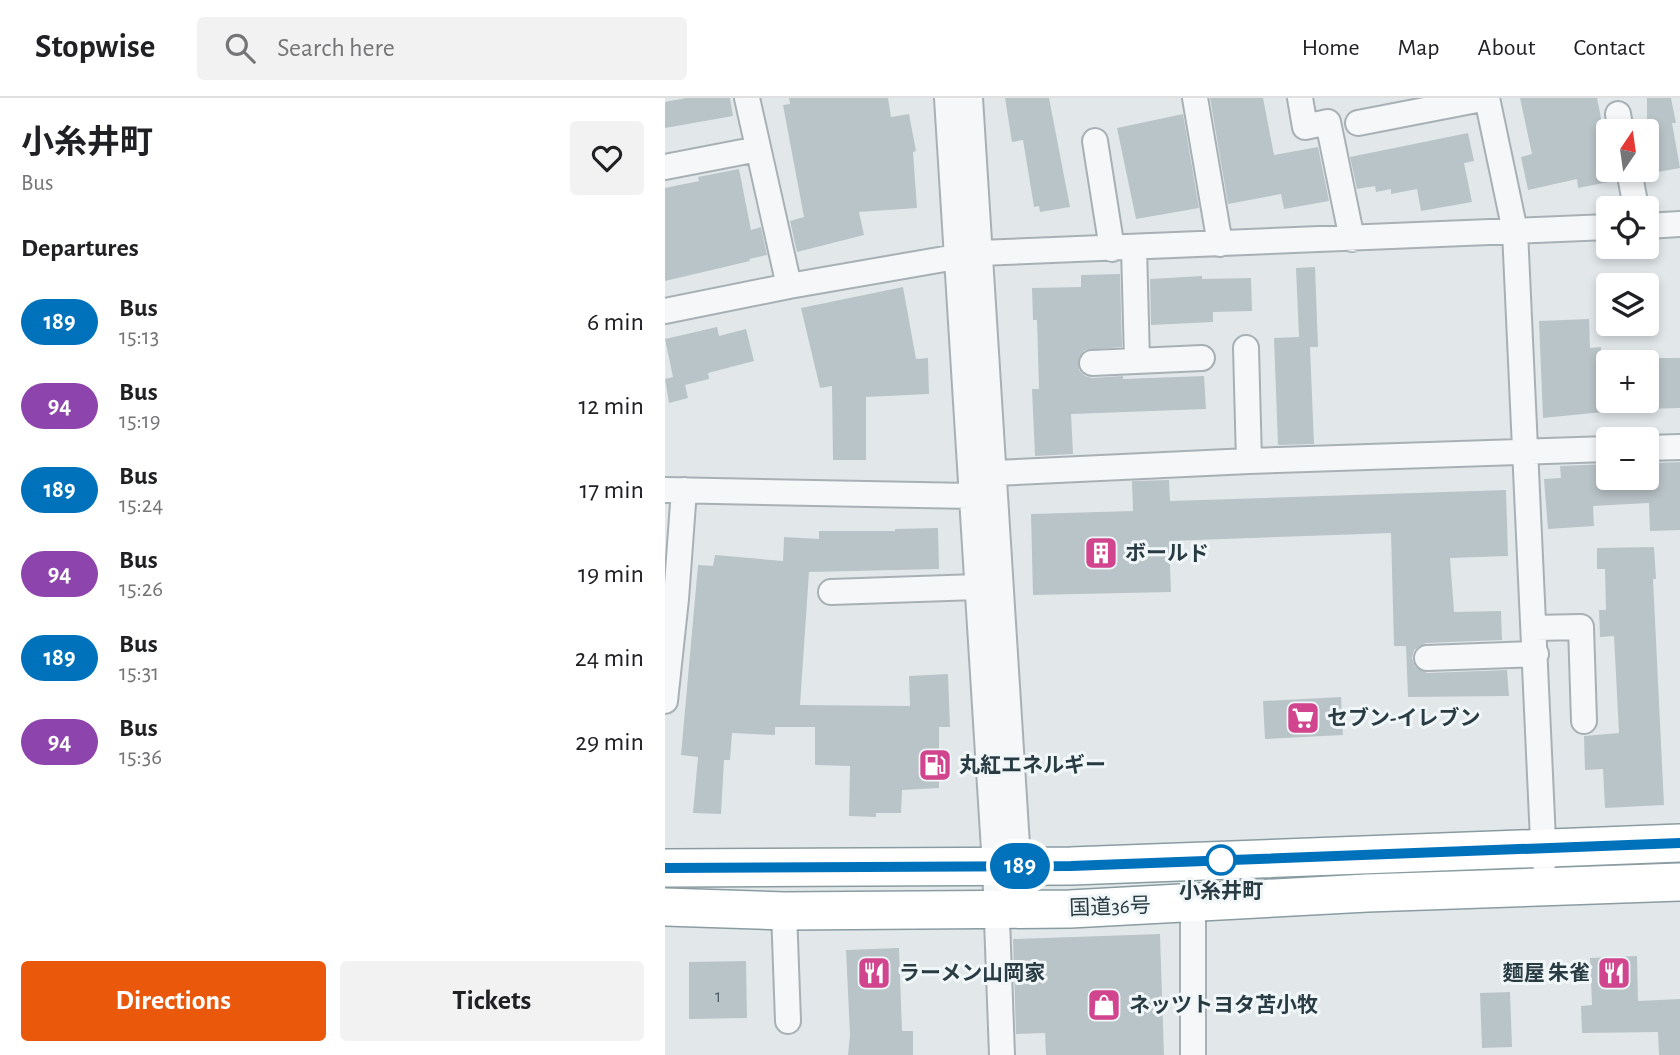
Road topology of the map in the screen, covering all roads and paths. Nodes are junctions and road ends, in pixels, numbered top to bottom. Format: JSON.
{"nodes":[{"id":1,"x":747,"y":98,"type":"edge"},
{"id":2,"x":947,"y":98,"type":"edge"},
{"id":3,"x":970,"y":98,"type":"edge"},
{"id":4,"x":1195,"y":98,"type":"edge"},
{"id":5,"x":1300,"y":98,"type":"edge"},
{"id":6,"x":1487,"y":98,"type":"edge"},
{"id":7,"x":1358,"y":123,"type":"dead end"},
{"id":8,"x":1095,"y":141,"type":"dead end"},
{"id":9,"x":758,"y":149,"type":"junction"},
{"id":10,"x":665,"y":167,"type":"edge"},
{"id":11,"x":1680,"y":224,"type":"edge"},
{"id":12,"x":1659,"y":225,"type":"edge"},
{"id":13,"x":1596,"y":228,"type":"edge"},
{"id":14,"x":1514,"y":232,"type":"junction"},
{"id":15,"x":1352,"y":239,"type":"junction"},
{"id":16,"x":1220,"y":244,"type":"junction"},
{"id":17,"x":1123,"y":249,"type":"junction"},
{"id":18,"x":969,"y":255,"type":"junction"},
{"id":19,"x":789,"y":286,"type":"junction"},
{"id":20,"x":665,"y":311,"type":"edge"},
{"id":21,"x":1246,"y":348,"type":"dead end"},
{"id":22,"x":1202,"y":358,"type":"dead end"},
{"id":23,"x":1137,"y":360,"type":"junction"},
{"id":24,"x":1092,"y":363,"type":"dead end"},
{"id":25,"x":1680,"y":446,"type":"edge"},
{"id":26,"x":1659,"y":447,"type":"edge"},
{"id":27,"x":1596,"y":450,"type":"edge"},
{"id":28,"x":1525,"y":453,"type":"junction"},
{"id":29,"x":1249,"y":461,"type":"junction"},
{"id":30,"x":995,"y":474,"type":"junction"},
{"id":31,"x":675,"y":490,"type":"edge"},
{"id":32,"x":971,"y":496,"type":"junction"},
{"id":33,"x":977,"y":587,"type":"junction"},
{"id":34,"x":831,"y":592,"type":"dead end"},
{"id":35,"x":670,"y":599,"type":"edge"},
{"id":36,"x":1534,"y":628,"type":"junction"},
{"id":37,"x":1536,"y":654,"type":"junction"},
{"id":38,"x":1427,"y":658,"type":"dead end"},
{"id":39,"x":665,"y":701,"type":"edge"},
{"id":40,"x":1584,"y":721,"type":"dead end"},
{"id":41,"x":1680,"y":843,"type":"edge"},
{"id":42,"x":1544,"y":848,"type":"junction"},
{"id":43,"x":1007,"y":866,"type":"junction"},
{"id":44,"x":665,"y":868,"type":"edge"},
{"id":45,"x":1680,"y":882,"type":"edge"},
{"id":46,"x":1545,"y":887,"type":"junction"},
{"id":47,"x":1193,"y":904,"type":"junction"},
{"id":48,"x":665,"y":907,"type":"edge"},
{"id":49,"x":1009,"y":910,"type":"junction"},
{"id":50,"x":784,"y":912,"type":"junction"},
{"id":51,"x":788,"y":1021,"type":"dead end"},
{"id":52,"x":1002,"y":1055,"type":"edge"},
{"id":53,"x":1193,"y":1055,"type":"edge"}],
"edges":[{"from":1,"to":9,"type":"street"},
{"from":2,"to":18,"type":"street"},
{"from":3,"to":18,"type":"street"},
{"from":4,"to":16,"type":"street"},
{"from":5,"to":15,"type":"street"},
{"from":6,"to":7,"type":"street"},
{"from":6,"to":14,"type":"street"},
{"from":8,"to":17,"type":"street"},
{"from":9,"to":10,"type":"street"},
{"from":9,"to":19,"type":"street"},
{"from":11,"to":12,"type":"street"},
{"from":13,"to":14,"type":"street"},
{"from":14,"to":15,"type":"street"},
{"from":14,"to":28,"type":"street"},
{"from":15,"to":16,"type":"street"},
{"from":16,"to":17,"type":"street"},
{"from":17,"to":18,"type":"street"},
{"from":17,"to":23,"type":"street"},
{"from":18,"to":19,"type":"street"},
{"from":18,"to":30,"type":"street"},
{"from":18,"to":32,"type":"street"},
{"from":19,"to":20,"type":"street"},
{"from":21,"to":29,"type":"street"},
{"from":22,"to":23,"type":"street"},
{"from":23,"to":24,"type":"street"},
{"from":25,"to":26,"type":"street"},
{"from":27,"to":28,"type":"street"},
{"from":28,"to":29,"type":"street"},
{"from":28,"to":36,"type":"street"},
{"from":29,"to":30,"type":"street"},
{"from":30,"to":43,"type":"street"},
{"from":31,"to":32,"type":"street"},
{"from":31,"to":35,"type":"street"},
{"from":32,"to":33,"type":"street"},
{"from":33,"to":34,"type":"street"},
{"from":33,"to":43,"type":"street"},
{"from":35,"to":39,"type":"street"},
{"from":36,"to":37,"type":"street"},
{"from":36,"to":40,"type":"street"},
{"from":37,"to":38,"type":"street"},
{"from":37,"to":42,"type":"street"},
{"from":41,"to":42,"type":"highway","name":"国道36号"},
{"from":42,"to":43,"type":"highway","name":"国道36号"},
{"from":42,"to":46,"type":"street"},
{"from":43,"to":44,"type":"highway","name":"国道36号"},
{"from":43,"to":49,"type":"street"},
{"from":45,"to":46,"type":"highway","name":"国道36号"},
{"from":46,"to":47,"type":"highway","name":"国道36号"},
{"from":47,"to":49,"type":"highway","name":"国道36号"},
{"from":47,"to":53,"type":"street"},
{"from":48,"to":50,"type":"highway","name":"国道36号"},
{"from":49,"to":50,"type":"highway","name":"国道36号"},
{"from":49,"to":52,"type":"street"},
{"from":50,"to":51,"type":"street"}]}
